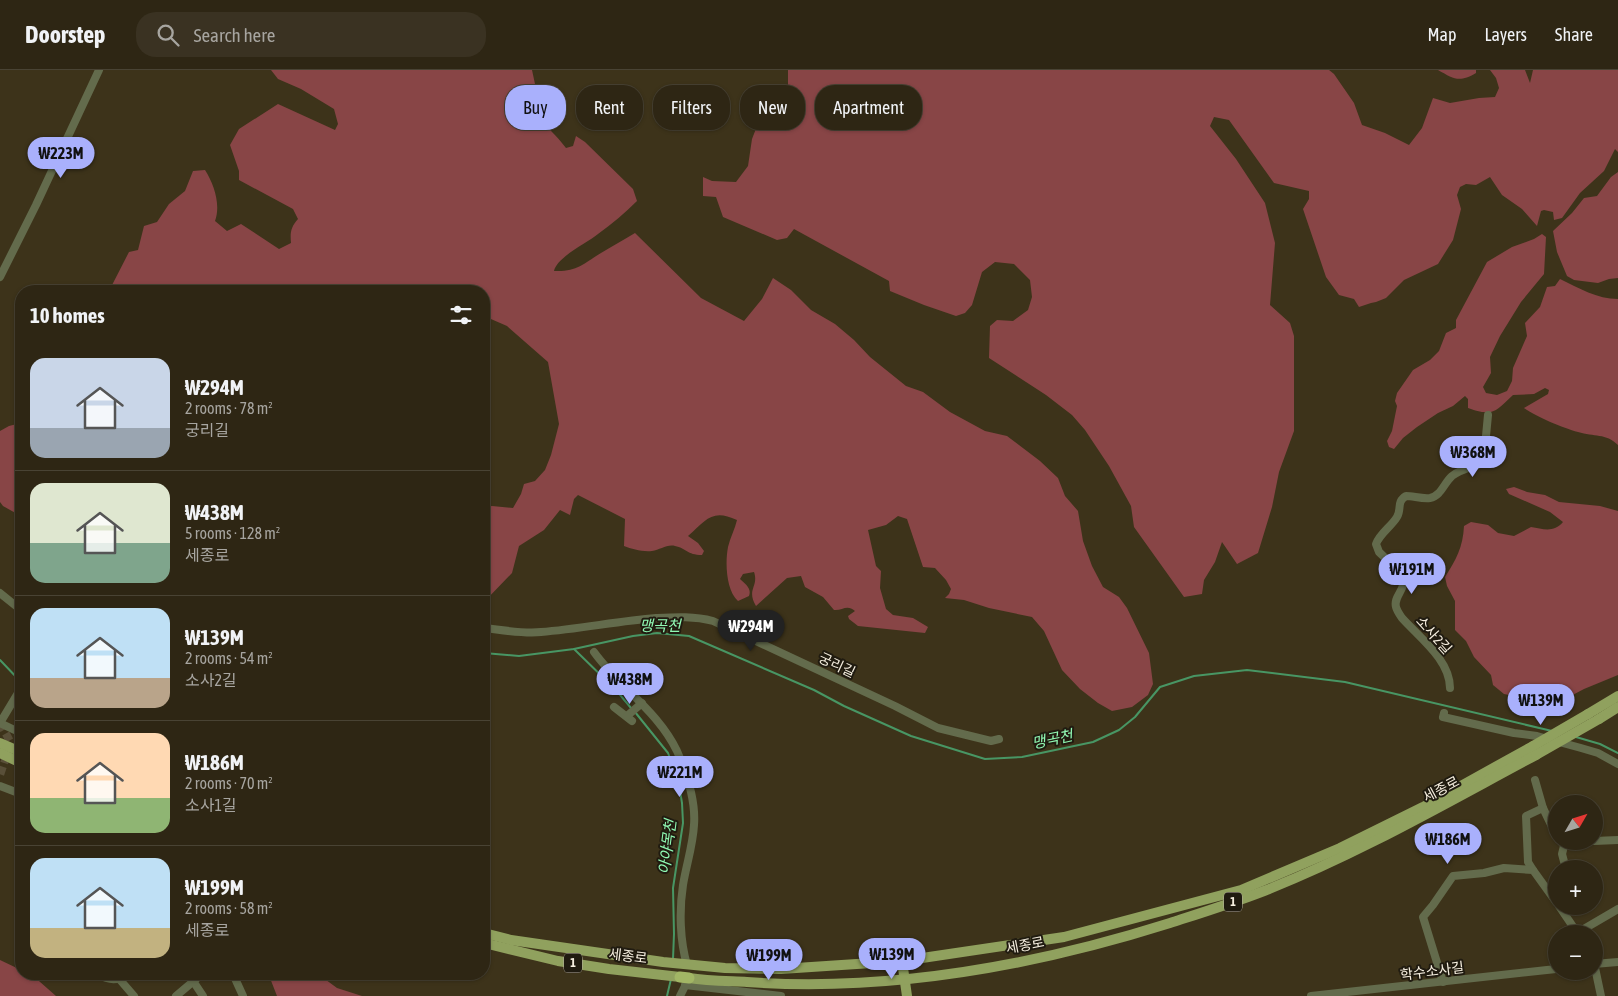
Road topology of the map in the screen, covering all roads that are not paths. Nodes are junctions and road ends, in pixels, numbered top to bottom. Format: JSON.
{"nodes":[{"id":1,"x":99,"y":70,"type":"edge"},
{"id":2,"x":0,"y":277,"type":"edge"},
{"id":3,"x":1488,"y":415,"type":"dead end"},
{"id":4,"x":0,"y":593,"type":"edge"},
{"id":5,"x":15,"y":605,"type":"edge"},
{"id":6,"x":490,"y":629,"type":"edge"},
{"id":7,"x":594,"y":652,"type":"dead end"},
{"id":8,"x":1450,"y":688,"type":"dead end"},
{"id":9,"x":1618,"y":696,"type":"edge"},
{"id":10,"x":15,"y":698,"type":"edge"},
{"id":11,"x":642,"y":703,"type":"junction"},
{"id":12,"x":614,"y":707,"type":"dead end"},
{"id":13,"x":1618,"y":707,"type":"edge"},
{"id":14,"x":1444,"y":713,"type":"dead end"},
{"id":15,"x":0,"y":723,"type":"edge"},
{"id":16,"x":15,"y":730,"type":"edge"},
{"id":17,"x":999,"y":739,"type":"dead end"},
{"id":18,"x":0,"y":743,"type":"edge"},
{"id":19,"x":1535,"y":751,"type":"junction"},
{"id":20,"x":0,"y":753,"type":"edge"},
{"id":21,"x":15,"y":754,"type":"edge"},
{"id":22,"x":15,"y":757,"type":"edge"},
{"id":23,"x":1618,"y":764,"type":"edge"},
{"id":24,"x":1535,"y":780,"type":"dead end"},
{"id":25,"x":0,"y":786,"type":"edge"},
{"id":26,"x":15,"y":792,"type":"edge"},
{"id":27,"x":1543,"y":808,"type":"junction"},
{"id":28,"x":1548,"y":818,"type":"edge"},
{"id":29,"x":1618,"y":840,"type":"edge"},
{"id":30,"x":1603,"y":841,"type":"edge"},
{"id":31,"x":1534,"y":870,"type":"junction"},
{"id":32,"x":1548,"y":887,"type":"edge"},
{"id":33,"x":1618,"y":909,"type":"edge"},
{"id":34,"x":1591,"y":925,"type":"edge"},
{"id":35,"x":490,"y":935,"type":"edge"},
{"id":36,"x":490,"y":944,"type":"edge"},
{"id":37,"x":902,"y":961,"type":"junction"},
{"id":38,"x":1618,"y":962,"type":"edge"},
{"id":39,"x":1603,"y":963,"type":"edge"},
{"id":40,"x":683,"y":965,"type":"junction"},
{"id":41,"x":781,"y":969,"type":"junction"},
{"id":42,"x":1548,"y":970,"type":"edge"},
{"id":43,"x":905,"y":979,"type":"junction"},
{"id":44,"x":120,"y":980,"type":"edge"},
{"id":45,"x":236,"y":980,"type":"edge"},
{"id":46,"x":685,"y":980,"type":"junction"},
{"id":47,"x":1598,"y":980,"type":"edge"},
{"id":48,"x":193,"y":981,"type":"joint"},
{"id":49,"x":1443,"y":982,"type":"junction"},
{"id":50,"x":780,"y":985,"type":"junction"},
{"id":51,"x":134,"y":996,"type":"edge"},
{"id":52,"x":176,"y":996,"type":"edge"},
{"id":53,"x":203,"y":996,"type":"edge"},
{"id":54,"x":243,"y":996,"type":"edge"},
{"id":55,"x":680,"y":996,"type":"edge"},
{"id":56,"x":779,"y":996,"type":"edge"},
{"id":57,"x":907,"y":996,"type":"edge"},
{"id":58,"x":1311,"y":996,"type":"edge"},
{"id":59,"x":1601,"y":996,"type":"edge"}],
"edges":[{"from":1,"to":2,"type":"street"},
{"from":3,"to":8,"type":"street","name":"소사2길"},
{"from":4,"to":5,"type":"street"},
{"from":6,"to":17,"type":"street","name":"궁리길"},
{"from":7,"to":11,"type":"street"},
{"from":9,"to":19,"type":"main road","number":"1","bridge":true},
{"from":10,"to":15,"type":"street"},
{"from":11,"to":12,"type":"street"},
{"from":11,"to":40,"type":"street"},
{"from":13,"to":19,"type":"main road","number":"1","bridge":true},
{"from":14,"to":23,"type":"street"},
{"from":15,"to":16,"type":"street"},
{"from":18,"to":21,"type":"main road","bridge":true},
{"from":19,"to":37,"type":"main road","name":"세종로","number":"1"},
{"from":19,"to":43,"type":"main road","name":"세종로","number":"1"},
{"from":20,"to":22,"type":"main road","bridge":true},
{"from":24,"to":27,"type":"street"},
{"from":25,"to":26,"type":"street"},
{"from":27,"to":28,"type":"street"},
{"from":27,"to":31,"type":"street"},
{"from":29,"to":30,"type":"street"},
{"from":31,"to":32,"type":"street"},
{"from":31,"to":49,"type":"street"},
{"from":33,"to":34,"type":"street"},
{"from":35,"to":40,"type":"main road","name":"세종로","number":"1"},
{"from":36,"to":46,"type":"main road","name":"세종로","number":"1"},
{"from":37,"to":41,"type":"main road","name":"세종로","number":"1"},
{"from":37,"to":43,"type":"main road"},
{"from":38,"to":39,"type":"street"},
{"from":40,"to":41,"type":"main road","name":"세종로","number":"1"},
{"from":41,"to":50,"type":"street"},
{"from":42,"to":49,"type":"street","name":"학수소사길"},
{"from":43,"to":50,"type":"main road","name":"세종로","number":"1"},
{"from":43,"to":57,"type":"main road"},
{"from":44,"to":51,"type":"street"},
{"from":45,"to":54,"type":"street"},
{"from":46,"to":50,"type":"main road","name":"세종로","number":"1"},
{"from":46,"to":55,"type":"street"},
{"from":46,"to":56,"type":"street"},
{"from":47,"to":59,"type":"street"},
{"from":48,"to":52,"type":"street"},
{"from":48,"to":53,"type":"street"},
{"from":49,"to":58,"type":"street","name":"학수소사길"},
{"from":50,"to":56,"type":"street"}]}
